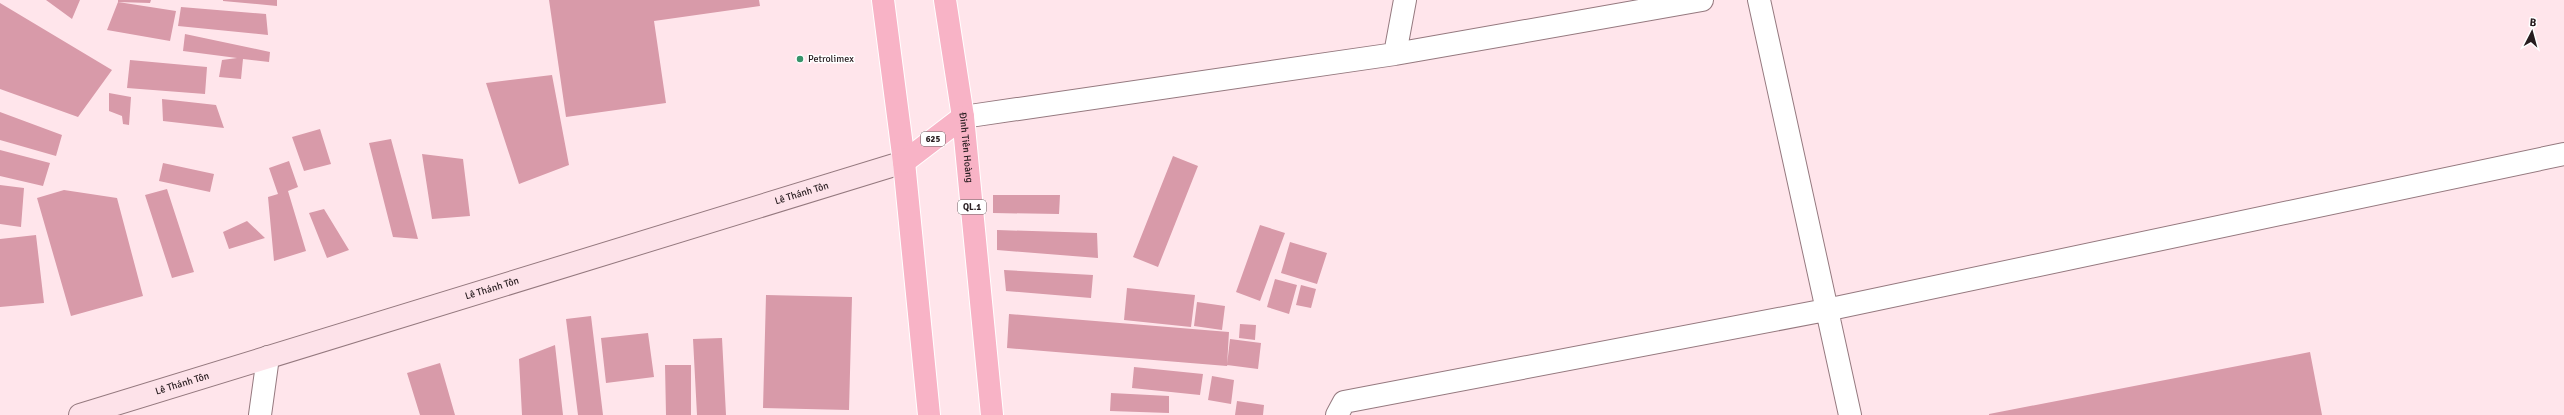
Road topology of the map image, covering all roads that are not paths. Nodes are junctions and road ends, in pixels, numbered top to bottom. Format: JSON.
{"nodes":[{"id":1,"x":883,"y":0,"type":"edge"},
{"id":2,"x":945,"y":0,"type":"edge"},
{"id":3,"x":1405,"y":0,"type":"edge"},
{"id":4,"x":1702,"y":0,"type":"edge"},
{"id":5,"x":1759,"y":0,"type":"edge"},
{"id":6,"x":1395,"y":54,"type":"junction"},
{"id":7,"x":963,"y":117,"type":"junction"},
{"id":8,"x":2564,"y":154,"type":"edge"},
{"id":9,"x":904,"y":162,"type":"junction"},
{"id":10,"x":1826,"y":310,"type":"junction"},
{"id":11,"x":268,"y":357,"type":"junction"},
{"id":12,"x":80,"y":415,"type":"edge"},
{"id":13,"x":260,"y":415,"type":"edge"},
{"id":14,"x":929,"y":415,"type":"edge"},
{"id":15,"x":992,"y":415,"type":"edge"},
{"id":16,"x":1337,"y":415,"type":"edge"},
{"id":17,"x":1850,"y":415,"type":"edge"}],
"edges":[{"from":1,"to":9,"type":"highway"},
{"from":2,"to":7,"type":"highway","name":"Đinh Tiên Hoàng","number":"QL.1"},
{"from":3,"to":6,"type":"street"},
{"from":4,"to":6,"type":"street"},
{"from":5,"to":10,"type":"street"},
{"from":6,"to":7,"type":"street"},
{"from":7,"to":9,"type":"highway","number":"625"},
{"from":7,"to":15,"type":"highway","name":"Đinh Tiên Hoàng","number":"QL.1"},
{"from":8,"to":10,"type":"street"},
{"from":9,"to":11,"type":"main road","name":"Lê Thánh Tôn","number":"625"},
{"from":9,"to":14,"type":"highway"},
{"from":10,"to":16,"type":"street"},
{"from":10,"to":17,"type":"street"},
{"from":11,"to":12,"type":"main road","name":"Lê Thánh Tôn","number":"625"},
{"from":11,"to":13,"type":"street"}]}
